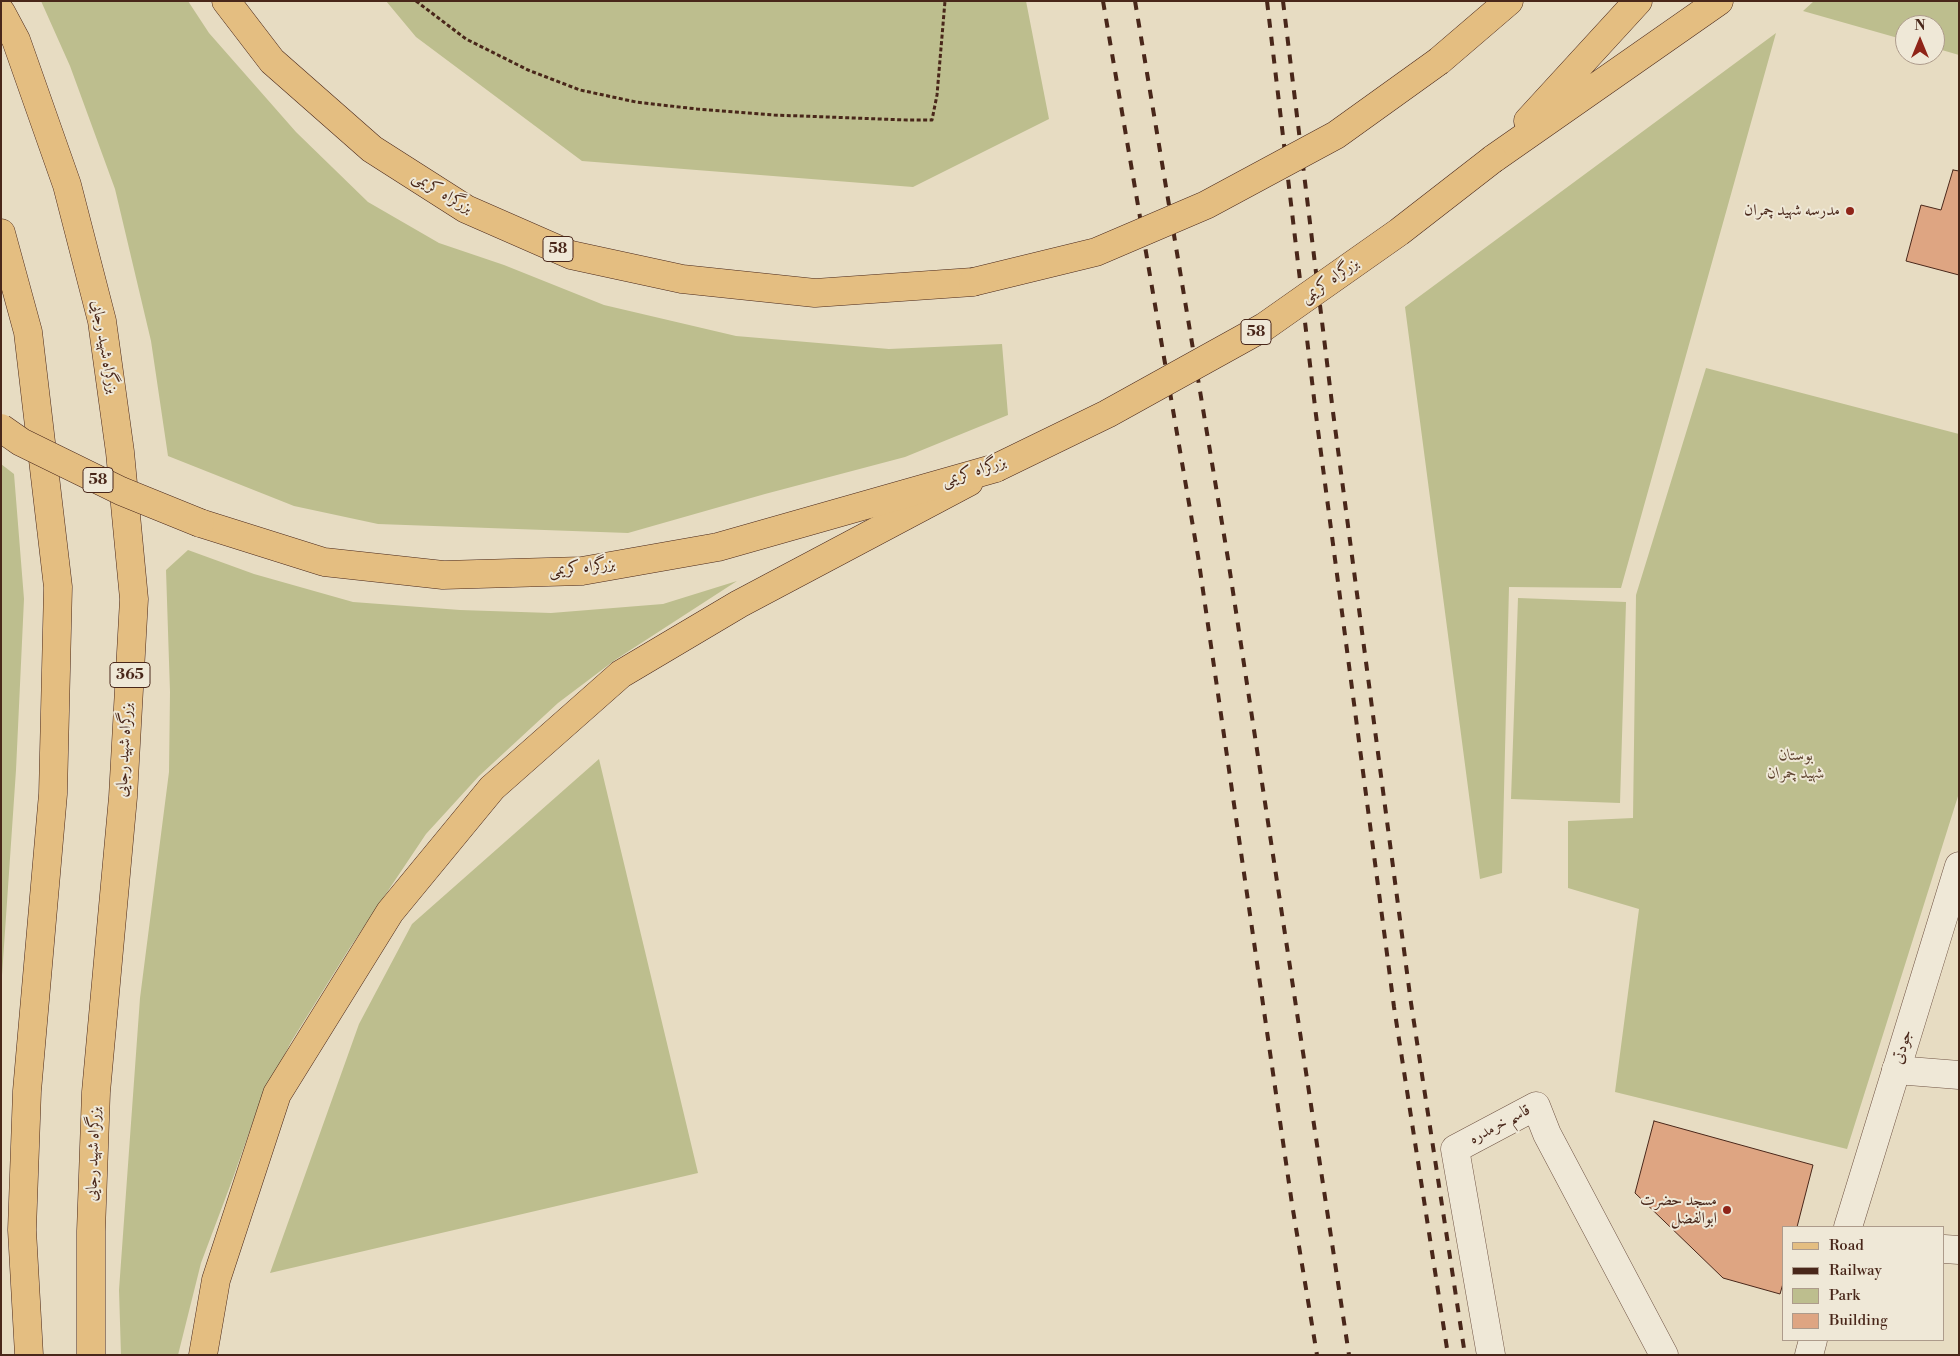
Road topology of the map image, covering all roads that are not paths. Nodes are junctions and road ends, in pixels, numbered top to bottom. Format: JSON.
{"nodes":[{"id":1,"x":226,"y":1,"type":"edge"},
{"id":2,"x":1487,"y":1,"type":"edge"},
{"id":3,"x":1509,"y":1,"type":"edge"},
{"id":4,"x":1638,"y":1,"type":"edge"},
{"id":5,"x":1719,"y":1,"type":"edge"},
{"id":6,"x":1,"y":12,"type":"edge"},
{"id":7,"x":1439,"y":61,"type":"junction"},
{"id":8,"x":1493,"y":159,"type":"junction"},
{"id":9,"x":1,"y":232,"type":"edge"},
{"id":10,"x":1,"y":428,"type":"edge"},
{"id":11,"x":996,"y":468,"type":"junction"},
{"id":12,"x":1956,"y":882,"type":"edge"},
{"id":13,"x":1896,"y":1070,"type":"junction"},
{"id":14,"x":1959,"y":1075,"type":"edge"},
{"id":15,"x":1848,"y":1226,"type":"edge"},
{"id":16,"x":1945,"y":1249,"type":"edge"},
{"id":17,"x":1959,"y":1250,"type":"edge"},
{"id":18,"x":1813,"y":1341,"type":"edge"},
{"id":19,"x":29,"y":1355,"type":"edge"},
{"id":20,"x":91,"y":1355,"type":"edge"},
{"id":21,"x":203,"y":1355,"type":"edge"},
{"id":22,"x":1491,"y":1355,"type":"edge"},
{"id":23,"x":1664,"y":1355,"type":"edge"},
{"id":24,"x":1809,"y":1355,"type":"edge"}],
"edges":[{"from":1,"to":7,"type":"main road","name":"بزرگراه کریمی","number":"58","bridge":true},
{"from":2,"to":7,"type":"main road"},
{"from":3,"to":7,"type":"main road","name":"بزرگراه کریمی","number":"58"},
{"from":4,"to":8,"type":"main road","name":"بزرگراه کریمی","number":"58"},
{"from":5,"to":8,"type":"main road"},
{"from":6,"to":20,"type":"main road","name":"بزرگراه شهید رجایی","number":"365"},
{"from":8,"to":11,"type":"main road","name":"بزرگراه کریمی","number":"58","bridge":true},
{"from":9,"to":19,"type":"main road"},
{"from":10,"to":11,"type":"main road","name":"بزرگراه کریمی","number":"58","bridge":true},
{"from":11,"to":21,"type":"main road"},
{"from":12,"to":13,"type":"street","name":"جودتی"},
{"from":13,"to":14,"type":"street"},
{"from":13,"to":15,"type":"street","name":"جودتی"},
{"from":16,"to":17,"type":"street"},
{"from":18,"to":24,"type":"street"},
{"from":22,"to":23,"type":"street","name":"قاسم خرمدره"}]}
